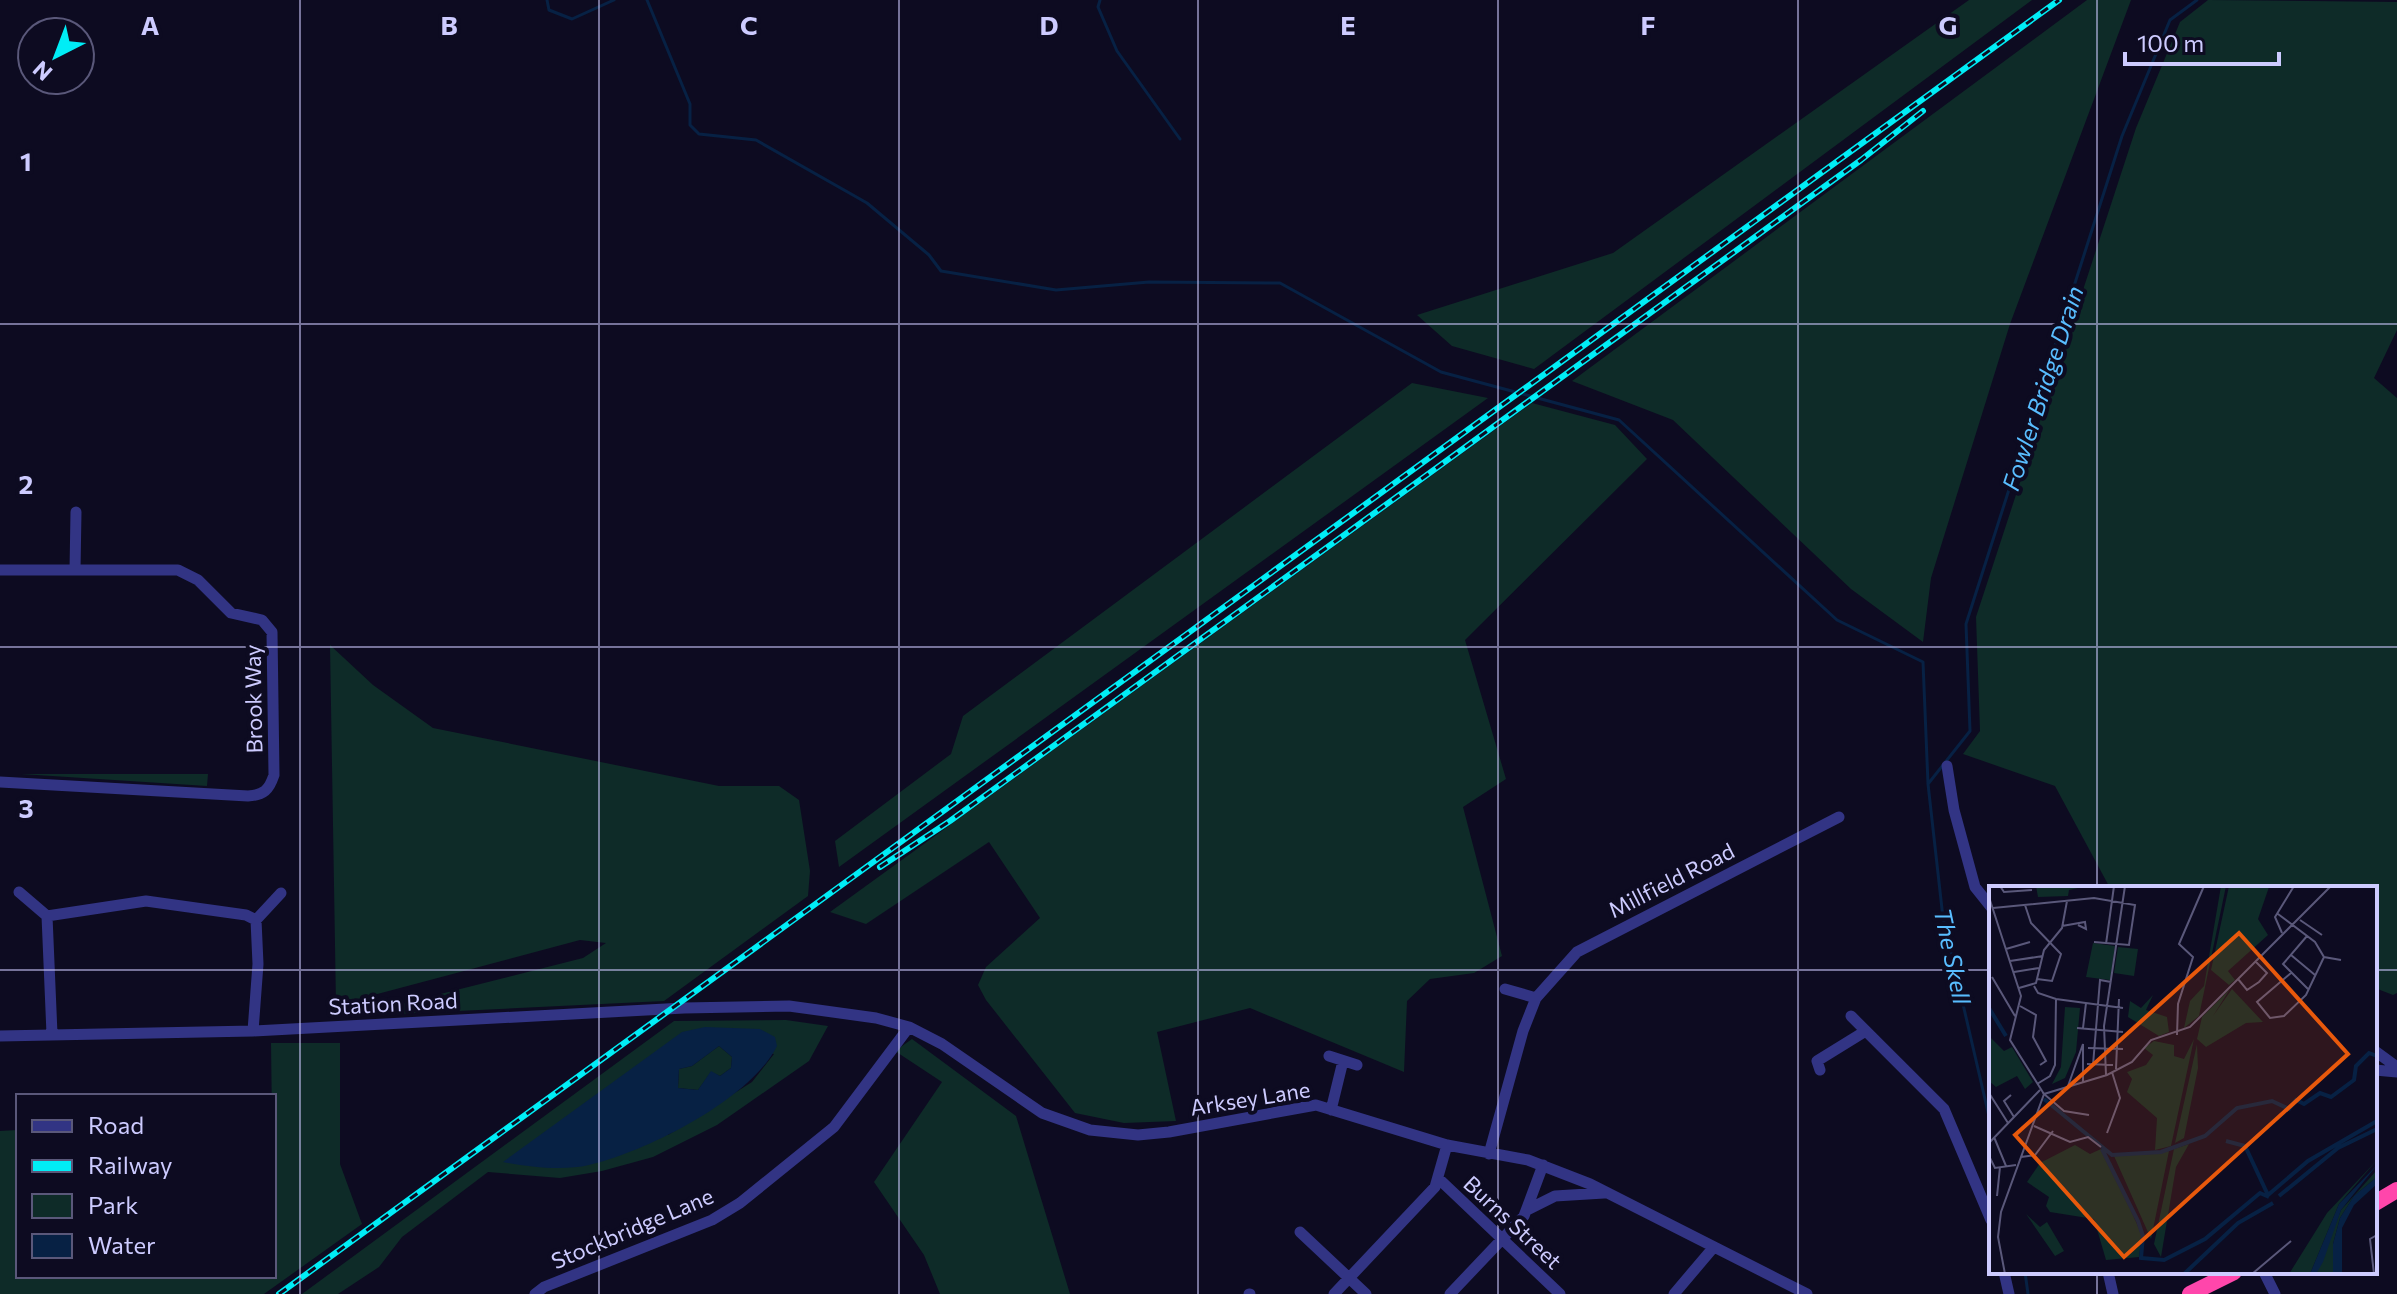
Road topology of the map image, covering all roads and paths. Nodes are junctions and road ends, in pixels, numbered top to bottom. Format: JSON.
{"nodes":[{"id":1,"x":76,"y":512,"type":"dead end"},
{"id":2,"x":0,"y":570,"type":"edge"},
{"id":3,"x":75,"y":570,"type":"junction"},
{"id":4,"x":1947,"y":766,"type":"dead end"},
{"id":5,"x":0,"y":782,"type":"edge"},
{"id":6,"x":1839,"y":817,"type":"dead end"},
{"id":7,"x":19,"y":892,"type":"dead end"},
{"id":8,"x":281,"y":893,"type":"dead end"},
{"id":9,"x":1989,"y":904,"type":"edge"},
{"id":10,"x":47,"y":916,"type":"junction"},
{"id":11,"x":256,"y":920,"type":"junction"},
{"id":12,"x":1505,"y":989,"type":"dead end"},
{"id":13,"x":1536,"y":998,"type":"junction"},
{"id":14,"x":789,"y":1006,"type":"joint"},
{"id":15,"x":1851,"y":1016,"type":"dead end"},
{"id":16,"x":909,"y":1027,"type":"junction"},
{"id":17,"x":253,"y":1031,"type":"junction"},
{"id":18,"x":1864,"y":1032,"type":"junction"},
{"id":19,"x":52,"y":1034,"type":"junction"},
{"id":20,"x":0,"y":1036,"type":"edge"},
{"id":21,"x":2377,"y":1053,"type":"edge"},
{"id":22,"x":1329,"y":1056,"type":"dead end"},
{"id":23,"x":1343,"y":1061,"type":"junction"},
{"id":24,"x":1815,"y":1063,"type":"dead end"},
{"id":25,"x":1357,"y":1065,"type":"dead end"},
{"id":26,"x":2397,"y":1069,"type":"edge"},
{"id":27,"x":2377,"y":1070,"type":"edge"},
{"id":28,"x":1331,"y":1110,"type":"junction"},
{"id":29,"x":1447,"y":1145,"type":"junction"},
{"id":30,"x":1489,"y":1154,"type":"junction"},
{"id":31,"x":1543,"y":1165,"type":"junction"},
{"id":32,"x":1439,"y":1179,"type":"junction"},
{"id":33,"x":2397,"y":1190,"type":"edge"},
{"id":34,"x":1609,"y":1194,"type":"junction"},
{"id":35,"x":2377,"y":1202,"type":"edge"},
{"id":36,"x":1527,"y":1210,"type":"junction"},
{"id":37,"x":1989,"y":1215,"type":"edge"},
{"id":38,"x":1300,"y":1232,"type":"dead end"},
{"id":39,"x":1502,"y":1239,"type":"junction"},
{"id":40,"x":1713,"y":1248,"type":"junction"},
{"id":41,"x":2004,"y":1274,"type":"edge"},
{"id":42,"x":2108,"y":1274,"type":"edge"},
{"id":43,"x":2230,"y":1274,"type":"edge"},
{"id":44,"x":2265,"y":1274,"type":"edge"},
{"id":45,"x":1349,"y":1278,"type":"junction"},
{"id":46,"x":535,"y":1294,"type":"edge"},
{"id":47,"x":1334,"y":1294,"type":"edge"},
{"id":48,"x":1366,"y":1294,"type":"edge"},
{"id":49,"x":1450,"y":1294,"type":"edge"},
{"id":50,"x":1560,"y":1294,"type":"edge"},
{"id":51,"x":1674,"y":1294,"type":"edge"},
{"id":52,"x":1807,"y":1294,"type":"edge"},
{"id":53,"x":2009,"y":1294,"type":"edge"},
{"id":54,"x":2113,"y":1294,"type":"edge"},
{"id":55,"x":2190,"y":1294,"type":"edge"},
{"id":56,"x":2275,"y":1294,"type":"edge"}],
"edges":[{"from":1,"to":3,"type":"street"},
{"from":2,"to":3,"type":"street","name":"Brook Way"},
{"from":3,"to":5,"type":"street","name":"Brook Way"},
{"from":4,"to":9,"type":"street"},
{"from":6,"to":13,"type":"street","name":"Millfield Road"},
{"from":7,"to":10,"type":"street"},
{"from":8,"to":11,"type":"street"},
{"from":10,"to":11,"type":"street"},
{"from":10,"to":19,"type":"street"},
{"from":11,"to":17,"type":"street"},
{"from":12,"to":13,"type":"street"},
{"from":13,"to":30,"type":"street","name":"Millfield Road"},
{"from":14,"to":16,"type":"street","name":"Arksey Lane"},
{"from":14,"to":17,"type":"street","name":"Station Road"},
{"from":15,"to":18,"type":"street"},
{"from":16,"to":28,"type":"street","name":"Arksey Lane"},
{"from":16,"to":46,"type":"street","name":"Stockbridge Lane"},
{"from":17,"to":19,"type":"street","name":"Station Road"},
{"from":18,"to":24,"type":"street"},
{"from":18,"to":37,"type":"street"},
{"from":19,"to":20,"type":"street","name":"Station Road"},
{"from":21,"to":26,"type":"street"},
{"from":22,"to":23,"type":"street"},
{"from":23,"to":25,"type":"street"},
{"from":23,"to":28,"type":"street"},
{"from":26,"to":27,"type":"street"},
{"from":28,"to":29,"type":"street","name":"Arksey Lane"},
{"from":29,"to":30,"type":"street","name":"Arksey Lane"},
{"from":29,"to":32,"type":"street"},
{"from":30,"to":31,"type":"street","name":"Arksey Lane"},
{"from":31,"to":34,"type":"street","name":"Arksey Lane"},
{"from":31,"to":36,"type":"street"},
{"from":32,"to":39,"type":"street","name":"Burns Street"},
{"from":32,"to":45,"type":"street"},
{"from":33,"to":35,"type":"highway"},
{"from":34,"to":36,"type":"street"},
{"from":34,"to":40,"type":"street","name":"Arksey Lane"},
{"from":36,"to":39,"type":"street"},
{"from":38,"to":45,"type":"street"},
{"from":39,"to":49,"type":"street"},
{"from":39,"to":50,"type":"street","name":"Burns Street"},
{"from":40,"to":51,"type":"street"},
{"from":40,"to":52,"type":"street","name":"Arksey Lane"},
{"from":41,"to":53,"type":"street"},
{"from":42,"to":54,"type":"street"},
{"from":43,"to":55,"type":"highway"},
{"from":44,"to":56,"type":"street"},
{"from":45,"to":47,"type":"street"},
{"from":45,"to":48,"type":"street"}]}
